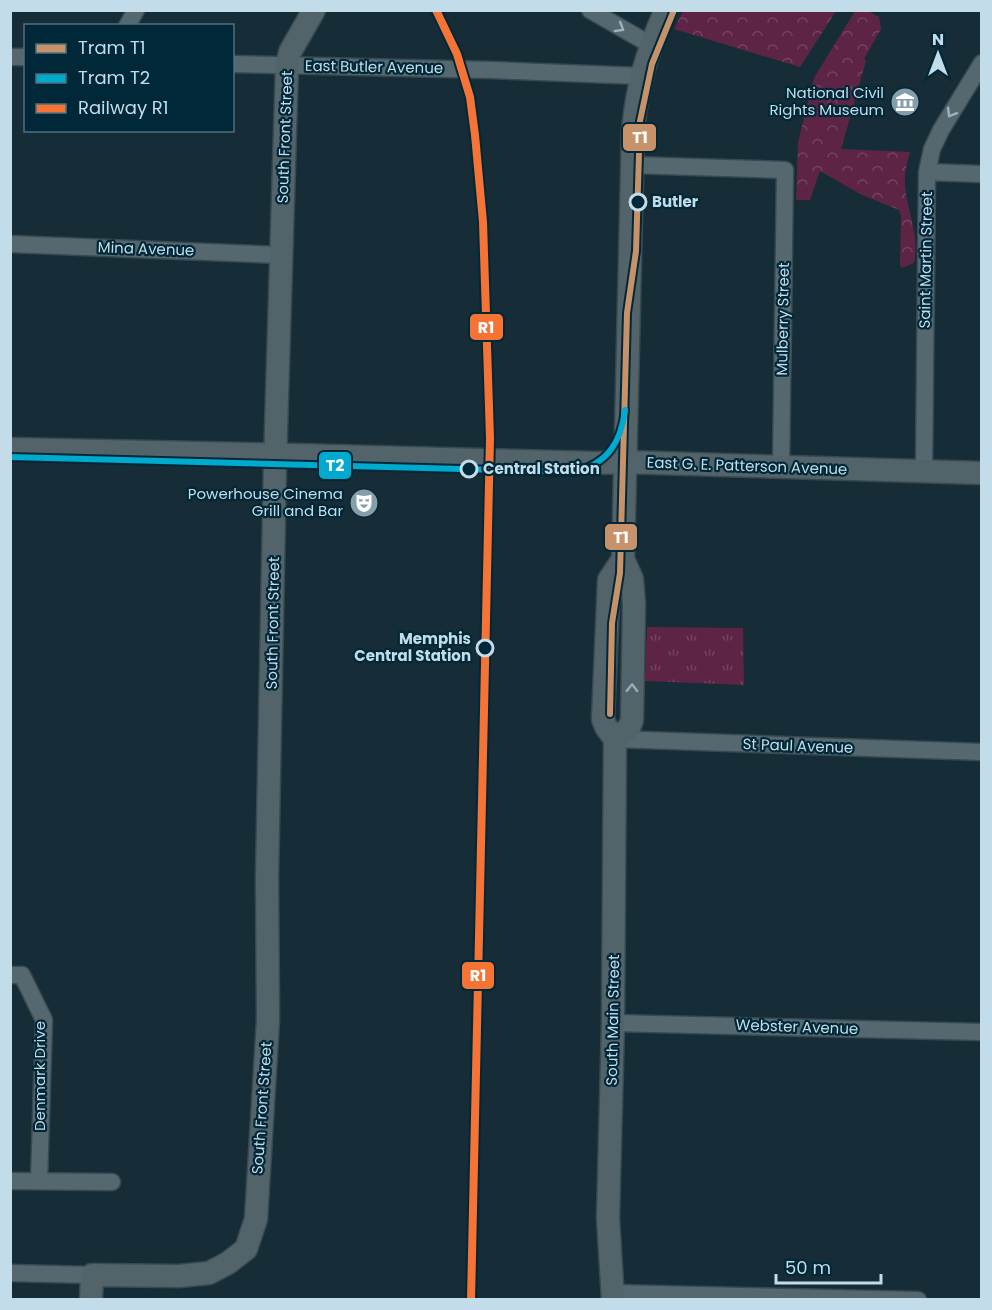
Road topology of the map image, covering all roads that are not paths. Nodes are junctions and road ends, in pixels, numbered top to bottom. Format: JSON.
{"nodes":[{"id":1,"x":136,"y":10,"type":"edge"},
{"id":2,"x":314,"y":10,"type":"edge"},
{"id":3,"x":590,"y":10,"type":"edge"},
{"id":4,"x":666,"y":10,"type":"edge"},
{"id":5,"x":128,"y":24,"type":"edge"},
{"id":6,"x":651,"y":45,"type":"junction"},
{"id":7,"x":981,"y":63,"type":"edge"},
{"id":8,"x":234,"y":64,"type":"edge"},
{"id":9,"x":287,"y":65,"type":"junction"},
{"id":10,"x":640,"y":76,"type":"junction"},
{"id":11,"x":632,"y":165,"type":"junction"},
{"id":12,"x":927,"y":172,"type":"junction"},
{"id":13,"x":981,"y":174,"type":"edge"},
{"id":14,"x":10,"y":244,"type":"edge"},
{"id":15,"x":281,"y":255,"type":"junction"},
{"id":16,"x":10,"y":449,"type":"edge"},
{"id":17,"x":275,"y":454,"type":"junction"},
{"id":18,"x":626,"y":462,"type":"junction"},
{"id":19,"x":781,"y":468,"type":"junction"},
{"id":20,"x":924,"y":471,"type":"junction"},
{"id":21,"x":981,"y":473,"type":"edge"},
{"id":22,"x":615,"y":740,"type":"junction"},
{"id":23,"x":981,"y":752,"type":"edge"},
{"id":24,"x":16,"y":975,"type":"edge"},
{"id":25,"x":613,"y":1023,"type":"junction"},
{"id":26,"x":981,"y":1032,"type":"edge"},
{"id":27,"x":10,"y":1181,"type":"edge"},
{"id":28,"x":39,"y":1181,"type":"junction"},
{"id":29,"x":112,"y":1182,"type":"dead end"},
{"id":30,"x":10,"y":1273,"type":"edge"},
{"id":31,"x":92,"y":1275,"type":"junction"},
{"id":32,"x":613,"y":1296,"type":"edge"},
{"id":33,"x":91,"y":1299,"type":"edge"},
{"id":34,"x":817,"y":1299,"type":"edge"},
{"id":35,"x":918,"y":1299,"type":"edge"}],
"edges":[{"from":1,"to":5,"type":"street"},
{"from":2,"to":9,"type":"main road","name":"South Front Street"},
{"from":3,"to":6,"type":"street","one_way":true},
{"from":4,"to":6,"type":"main road"},
{"from":6,"to":10,"type":"main road"},
{"from":7,"to":12,"type":"street","name":"Saint Martin Street","one_way":true},
{"from":8,"to":9,"type":"street","name":"East Butler Avenue"},
{"from":9,"to":10,"type":"street","name":"East Butler Avenue"},
{"from":9,"to":15,"type":"main road","name":"South Front Street"},
{"from":10,"to":11,"type":"main road"},
{"from":11,"to":18,"type":"main road"},
{"from":11,"to":19,"type":"street","name":"Mulberry Street"},
{"from":12,"to":13,"type":"street"},
{"from":12,"to":20,"type":"street","name":"Saint Martin Street"},
{"from":14,"to":15,"type":"street","name":"Mina Avenue"},
{"from":15,"to":17,"type":"main road","name":"South Front Street"},
{"from":16,"to":17,"type":"main road","name":"East G. E. Patterson Avenue"},
{"from":17,"to":18,"type":"main road","name":"East G. E. Patterson Avenue"},
{"from":17,"to":31,"type":"main road","name":"South Front Street"},
{"from":18,"to":19,"type":"main road","name":"East G. E. Patterson Avenue"},
{"from":18,"to":22,"type":"main road"},
{"from":19,"to":20,"type":"main road","name":"East G. E. Patterson Avenue"},
{"from":20,"to":21,"type":"main road","name":"East G. E. Patterson Avenue"},
{"from":22,"to":23,"type":"street","name":"St Paul Avenue"},
{"from":22,"to":25,"type":"main road","name":"South Main Street"},
{"from":24,"to":28,"type":"street","name":"Denmark Drive"},
{"from":25,"to":26,"type":"street","name":"Webster Avenue"},
{"from":25,"to":32,"type":"main road","name":"South Main Street"},
{"from":27,"to":28,"type":"street"},
{"from":28,"to":29,"type":"street"},
{"from":30,"to":31,"type":"street"},
{"from":31,"to":33,"type":"main road"},
{"from":32,"to":34,"type":"street"},
{"from":34,"to":35,"type":"street"}]}
